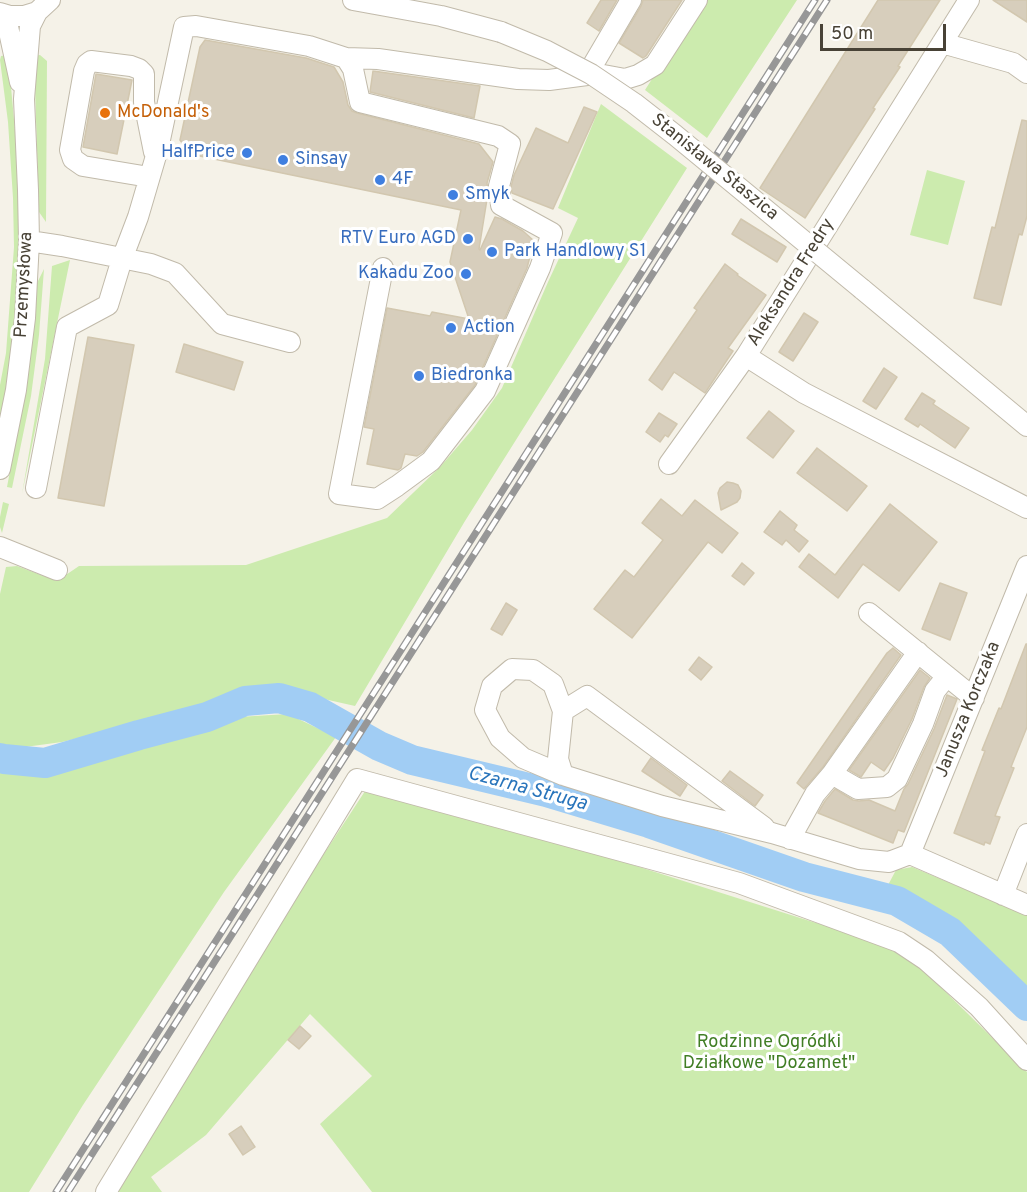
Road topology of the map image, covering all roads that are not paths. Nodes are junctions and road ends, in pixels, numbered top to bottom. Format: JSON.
{"nodes":[{"id":1,"x":353,"y":0,"type":"edge"},
{"id":2,"x":631,"y":0,"type":"edge"},
{"id":3,"x":697,"y":0,"type":"edge"},
{"id":4,"x":969,"y":0,"type":"edge"},
{"id":5,"x":44,"y":6,"type":"edge"},
{"id":6,"x":0,"y":14,"type":"edge"},
{"id":7,"x":942,"y":43,"type":"junction"},
{"id":8,"x":346,"y":58,"type":"junction"},
{"id":9,"x":1027,"y":73,"type":"edge"},
{"id":10,"x":587,"y":75,"type":"junction"},
{"id":11,"x":24,"y":99,"type":"junction"},
{"id":12,"x":155,"y":158,"type":"junction"},
{"id":13,"x":149,"y":177,"type":"junction"},
{"id":14,"x":29,"y":241,"type":"junction"},
{"id":15,"x":122,"y":259,"type":"junction"},
{"id":16,"x":384,"y":268,"type":"dead end"},
{"id":17,"x":290,"y":342,"type":"dead end"},
{"id":18,"x":746,"y":356,"type":"junction"},
{"id":19,"x":1027,"y":426,"type":"edge"},
{"id":20,"x":669,"y":464,"type":"dead end"},
{"id":21,"x":0,"y":469,"type":"edge"},
{"id":22,"x":36,"y":488,"type":"dead end"},
{"id":23,"x":1027,"y":508,"type":"edge"},
{"id":24,"x":0,"y":548,"type":"edge"},
{"id":25,"x":1027,"y":566,"type":"edge"},
{"id":26,"x":57,"y":570,"type":"dead end"},
{"id":27,"x":869,"y":613,"type":"dead end"},
{"id":28,"x":918,"y":652,"type":"junction"},
{"id":29,"x":947,"y":676,"type":"junction"},
{"id":30,"x":974,"y":698,"type":"junction"},
{"id":31,"x":563,"y":711,"type":"junction"},
{"id":32,"x":832,"y":774,"type":"junction"},
{"id":33,"x":563,"y":775,"type":"junction"},
{"id":34,"x":1027,"y":834,"type":"edge"},
{"id":35,"x":781,"y":836,"type":"junction"},
{"id":36,"x":910,"y":854,"type":"junction"},
{"id":37,"x":1003,"y":895,"type":"junction"},
{"id":38,"x":1027,"y":905,"type":"edge"},
{"id":39,"x":1027,"y":1060,"type":"edge"},
{"id":40,"x":106,"y":1192,"type":"edge"}],
"edges":[{"from":1,"to":19,"type":"street","name":"Stanisława Staszica","bridge":true},
{"from":2,"to":10,"type":"street"},
{"from":3,"to":10,"type":"street"},
{"from":4,"to":7,"type":"street","name":"Aleksandra Fredry"},
{"from":5,"to":6,"type":"street"},
{"from":5,"to":11,"type":"street","name":"Przemysłowa"},
{"from":6,"to":11,"type":"street","name":"Przemysłowa"},
{"from":7,"to":9,"type":"street"},
{"from":7,"to":18,"type":"street","name":"Aleksandra Fredry"},
{"from":8,"to":10,"type":"street"},
{"from":8,"to":12,"type":"street"},
{"from":8,"to":16,"type":"street"},
{"from":11,"to":14,"type":"street","name":"Przemysłowa"},
{"from":12,"to":13,"type":"street"},
{"from":12,"to":13,"type":"street"},
{"from":13,"to":15,"type":"street"},
{"from":14,"to":15,"type":"street"},
{"from":14,"to":21,"type":"street","name":"Przemysłowa"},
{"from":15,"to":17,"type":"street"},
{"from":15,"to":22,"type":"street"},
{"from":18,"to":20,"type":"street"},
{"from":18,"to":23,"type":"street","name":"Aleksandra Fredry"},
{"from":24,"to":26,"type":"street"},
{"from":25,"to":30,"type":"street","name":"Janusza Korczaka"},
{"from":27,"to":28,"type":"street"},
{"from":28,"to":29,"type":"street"},
{"from":28,"to":32,"type":"street"},
{"from":29,"to":30,"type":"street"},
{"from":29,"to":32,"type":"street"},
{"from":30,"to":36,"type":"street","name":"Janusza Korczaka"},
{"from":31,"to":33,"type":"street"},
{"from":31,"to":33,"type":"street"},
{"from":31,"to":35,"type":"street"},
{"from":32,"to":35,"type":"street"},
{"from":33,"to":35,"type":"street"},
{"from":34,"to":37,"type":"street"},
{"from":35,"to":36,"type":"street"},
{"from":36,"to":37,"type":"street"},
{"from":37,"to":38,"type":"street"},
{"from":39,"to":40,"type":"street"}]}
